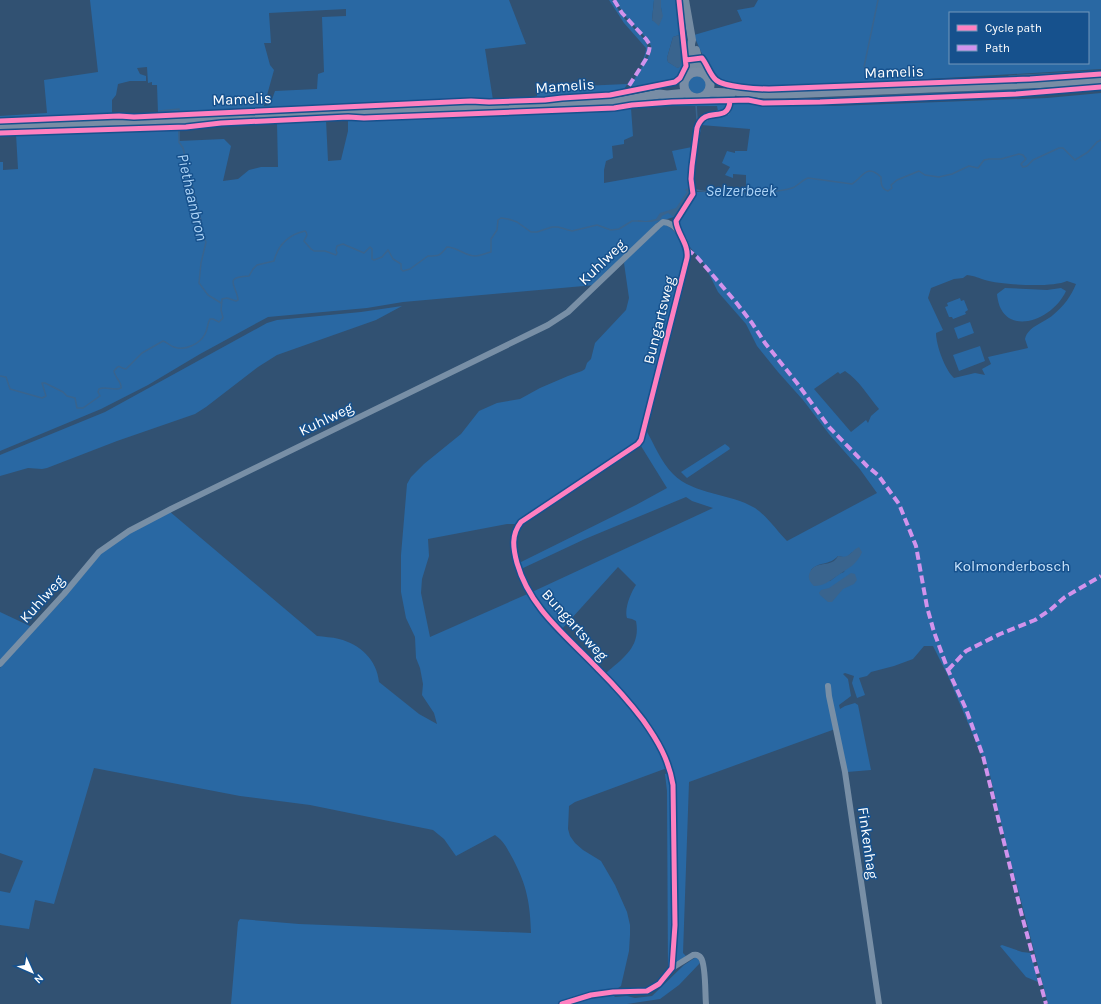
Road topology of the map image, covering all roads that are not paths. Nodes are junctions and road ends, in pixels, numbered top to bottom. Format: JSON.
{"nodes":[{"id":1,"x":685,"y":0,"type":"edge"},
{"id":2,"x":692,"y":40,"type":"junction"},
{"id":3,"x":702,"y":72,"type":"junction"},
{"id":4,"x":692,"y":73,"type":"junction"},
{"id":5,"x":1101,"y":81,"type":"edge"},
{"id":6,"x":710,"y":82,"type":"junction"},
{"id":7,"x":684,"y":83,"type":"junction"},
{"id":8,"x":733,"y":91,"type":"junction"},
{"id":9,"x":708,"y":92,"type":"junction"},
{"id":10,"x":687,"y":93,"type":"junction"},
{"id":11,"x":660,"y":94,"type":"junction"},
{"id":12,"x":0,"y":128,"type":"edge"},
{"id":13,"x":691,"y":184,"type":"dead end"},
{"id":14,"x":677,"y":230,"type":"joint"},
{"id":15,"x":0,"y":664,"type":"edge"},
{"id":16,"x":828,"y":686,"type":"dead end"},
{"id":17,"x":672,"y":968,"type":"junction"},
{"id":18,"x":562,"y":1004,"type":"edge"},
{"id":19,"x":706,"y":1004,"type":"edge"},
{"id":20,"x":879,"y":1004,"type":"edge"}],
"edges":[{"from":1,"to":2,"type":"street"},
{"from":2,"to":3,"type":"street"},
{"from":2,"to":4,"type":"street"},
{"from":3,"to":4,"type":"main road"},
{"from":3,"to":6,"type":"main road"},
{"from":4,"to":7,"type":"main road"},
{"from":5,"to":8,"type":"main road","name":"Mamelis"},
{"from":6,"to":8,"type":"main road","name":"Mamelis"},
{"from":6,"to":9,"type":"main road"},
{"from":7,"to":10,"type":"main road"},
{"from":7,"to":11,"type":"main road","name":"Mamelis"},
{"from":8,"to":9,"type":"main road","name":"Mamelis"},
{"from":8,"to":13,"type":"street"},
{"from":9,"to":10,"type":"main road"},
{"from":10,"to":11,"type":"main road","name":"Mamelis"},
{"from":11,"to":12,"type":"main road","name":"Mamelis"},
{"from":14,"to":15,"type":"street","name":"Kuhlweg"},
{"from":14,"to":17,"type":"street","name":"Bungartsweg"},
{"from":16,"to":20,"type":"street","name":"Finkenhag"},
{"from":17,"to":18,"type":"street"},
{"from":17,"to":19,"type":"street"}]}
